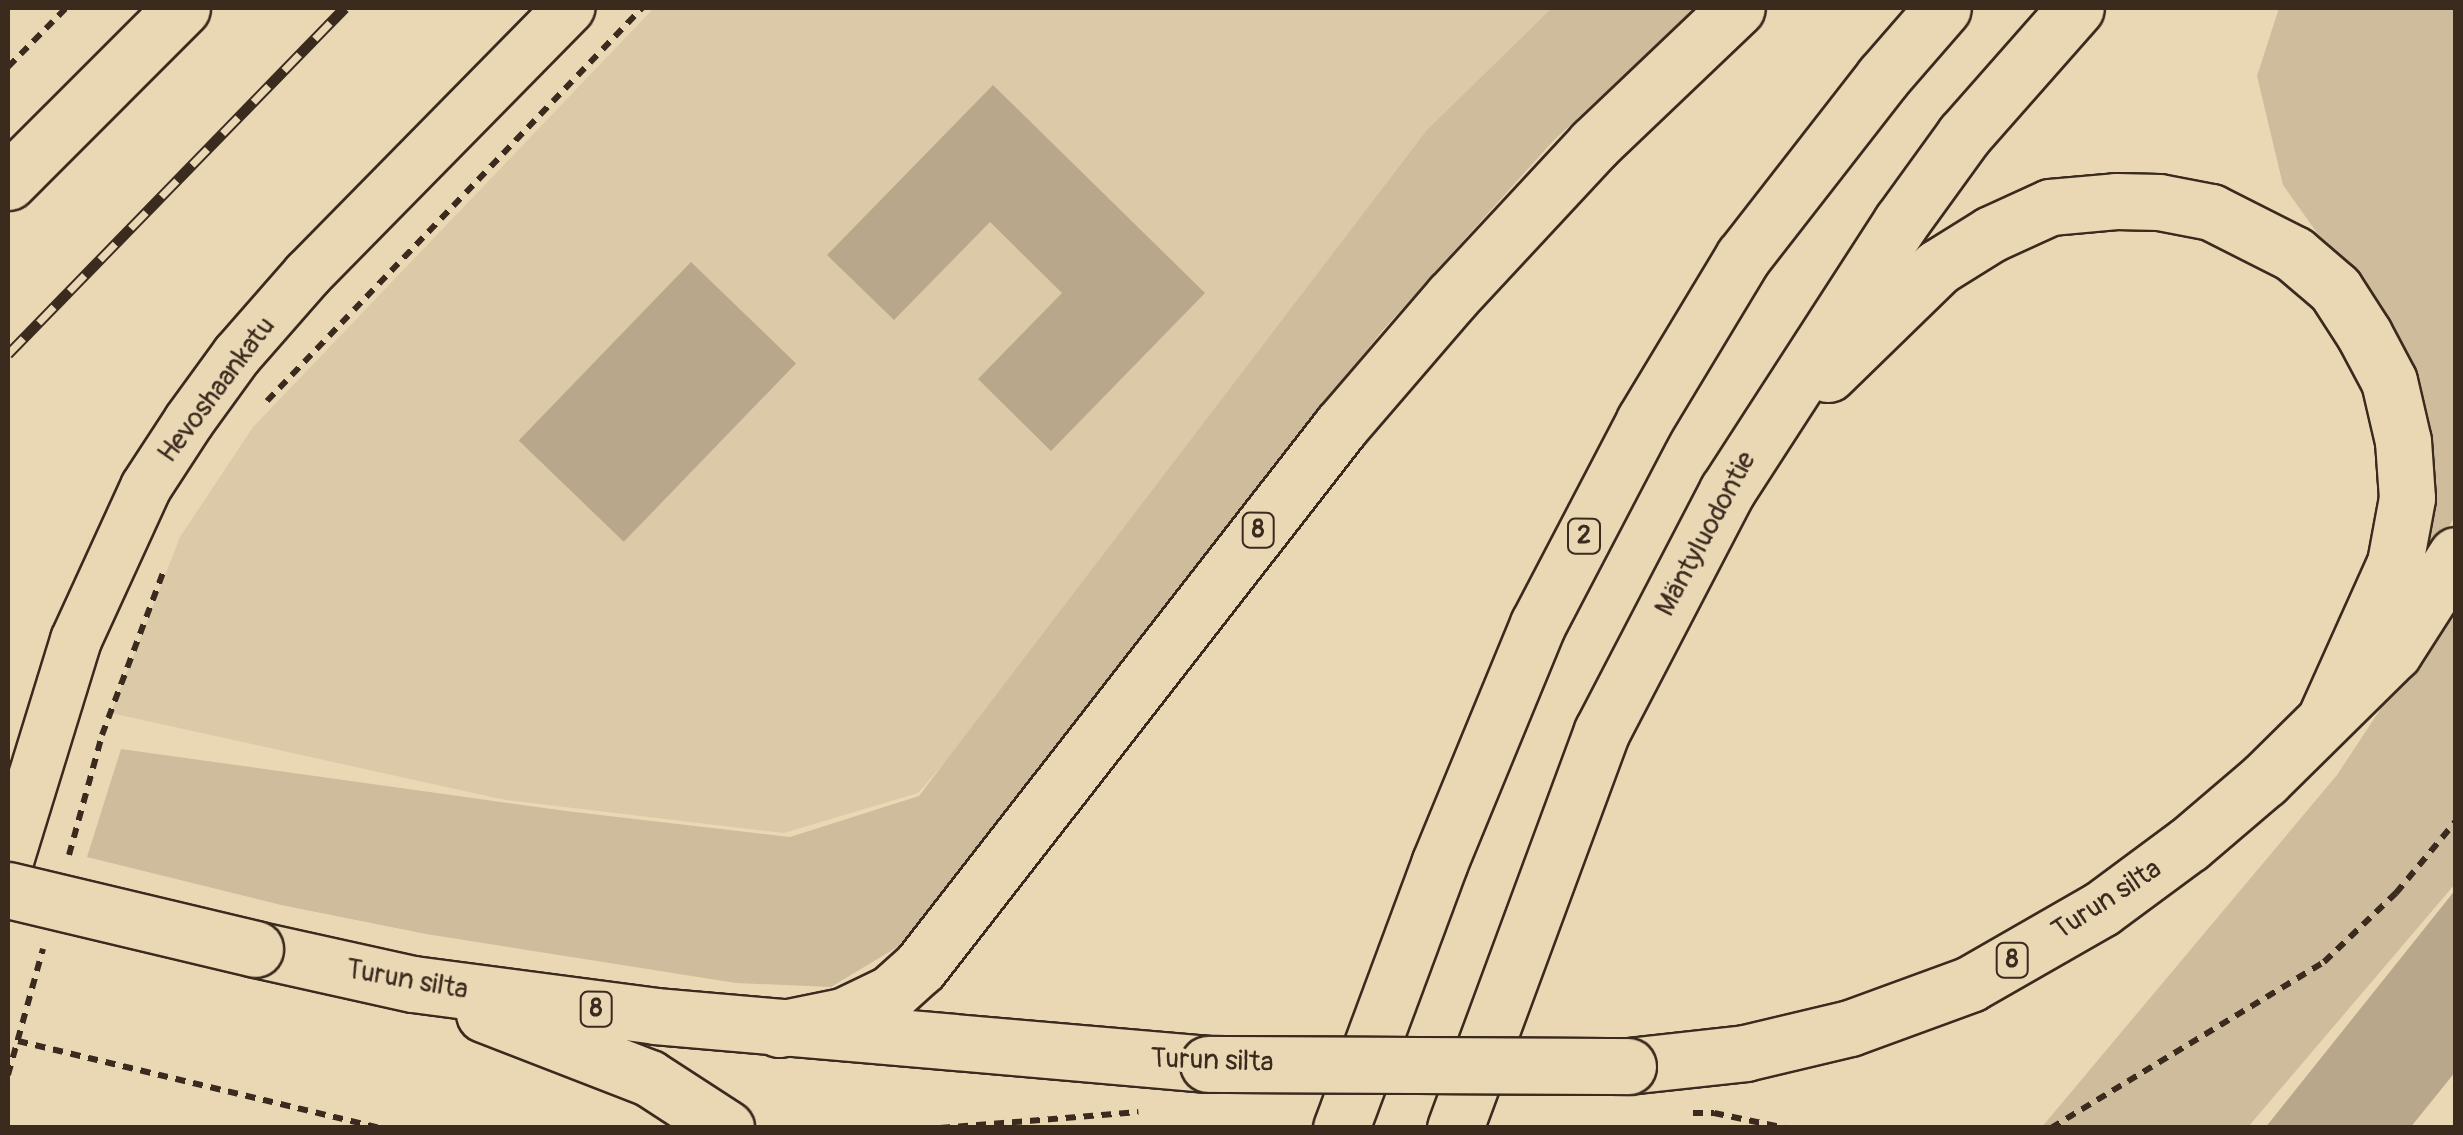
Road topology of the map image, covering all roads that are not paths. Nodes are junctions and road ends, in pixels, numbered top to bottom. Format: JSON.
{"nodes":[{"id":1,"x":182,"y":8,"type":"edge"},
{"id":2,"x":569,"y":8,"type":"edge"},
{"id":3,"x":1737,"y":8,"type":"edge"},
{"id":4,"x":1942,"y":8,"type":"edge"},
{"id":5,"x":2076,"y":8,"type":"edge"},
{"id":6,"x":8,"y":182,"type":"edge"},
{"id":7,"x":1754,"y":446,"type":"junction"},
{"id":8,"x":2456,"y":555,"type":"edge"},
{"id":9,"x":2327,"y":714,"type":"junction"},
{"id":10,"x":8,"y":861,"type":"edge"},
{"id":11,"x":8,"y":890,"type":"edge"},
{"id":12,"x":413,"y":984,"type":"junction"},
{"id":13,"x":779,"y":1029,"type":"junction"},
{"id":14,"x":726,"y":1128,"type":"edge"},
{"id":15,"x":1341,"y":1128,"type":"edge"},
{"id":16,"x":1455,"y":1128,"type":"edge"}],
"edges":[{"from":1,"to":6,"type":"main road"},
{"from":2,"to":10,"type":"street","name":"Hevoshaankatu"},
{"from":3,"to":13,"type":"main road","number":"8"},
{"from":4,"to":15,"type":"main road","number":"2"},
{"from":5,"to":7,"type":"main road","name":"Mäntyluodontie"},
{"from":7,"to":9,"type":"main road"},
{"from":7,"to":16,"type":"main road","name":"Mäntyluodontie"},
{"from":8,"to":9,"type":"main road","number":"8"},
{"from":9,"to":13,"type":"main road","name":"Turun silta","number":"8","bridge":true},
{"from":11,"to":12,"type":"main road","name":"Turun silta","number":"8","bridge":true},
{"from":12,"to":13,"type":"main road","name":"Turun silta","number":"8"},
{"from":12,"to":14,"type":"main road"}]}
